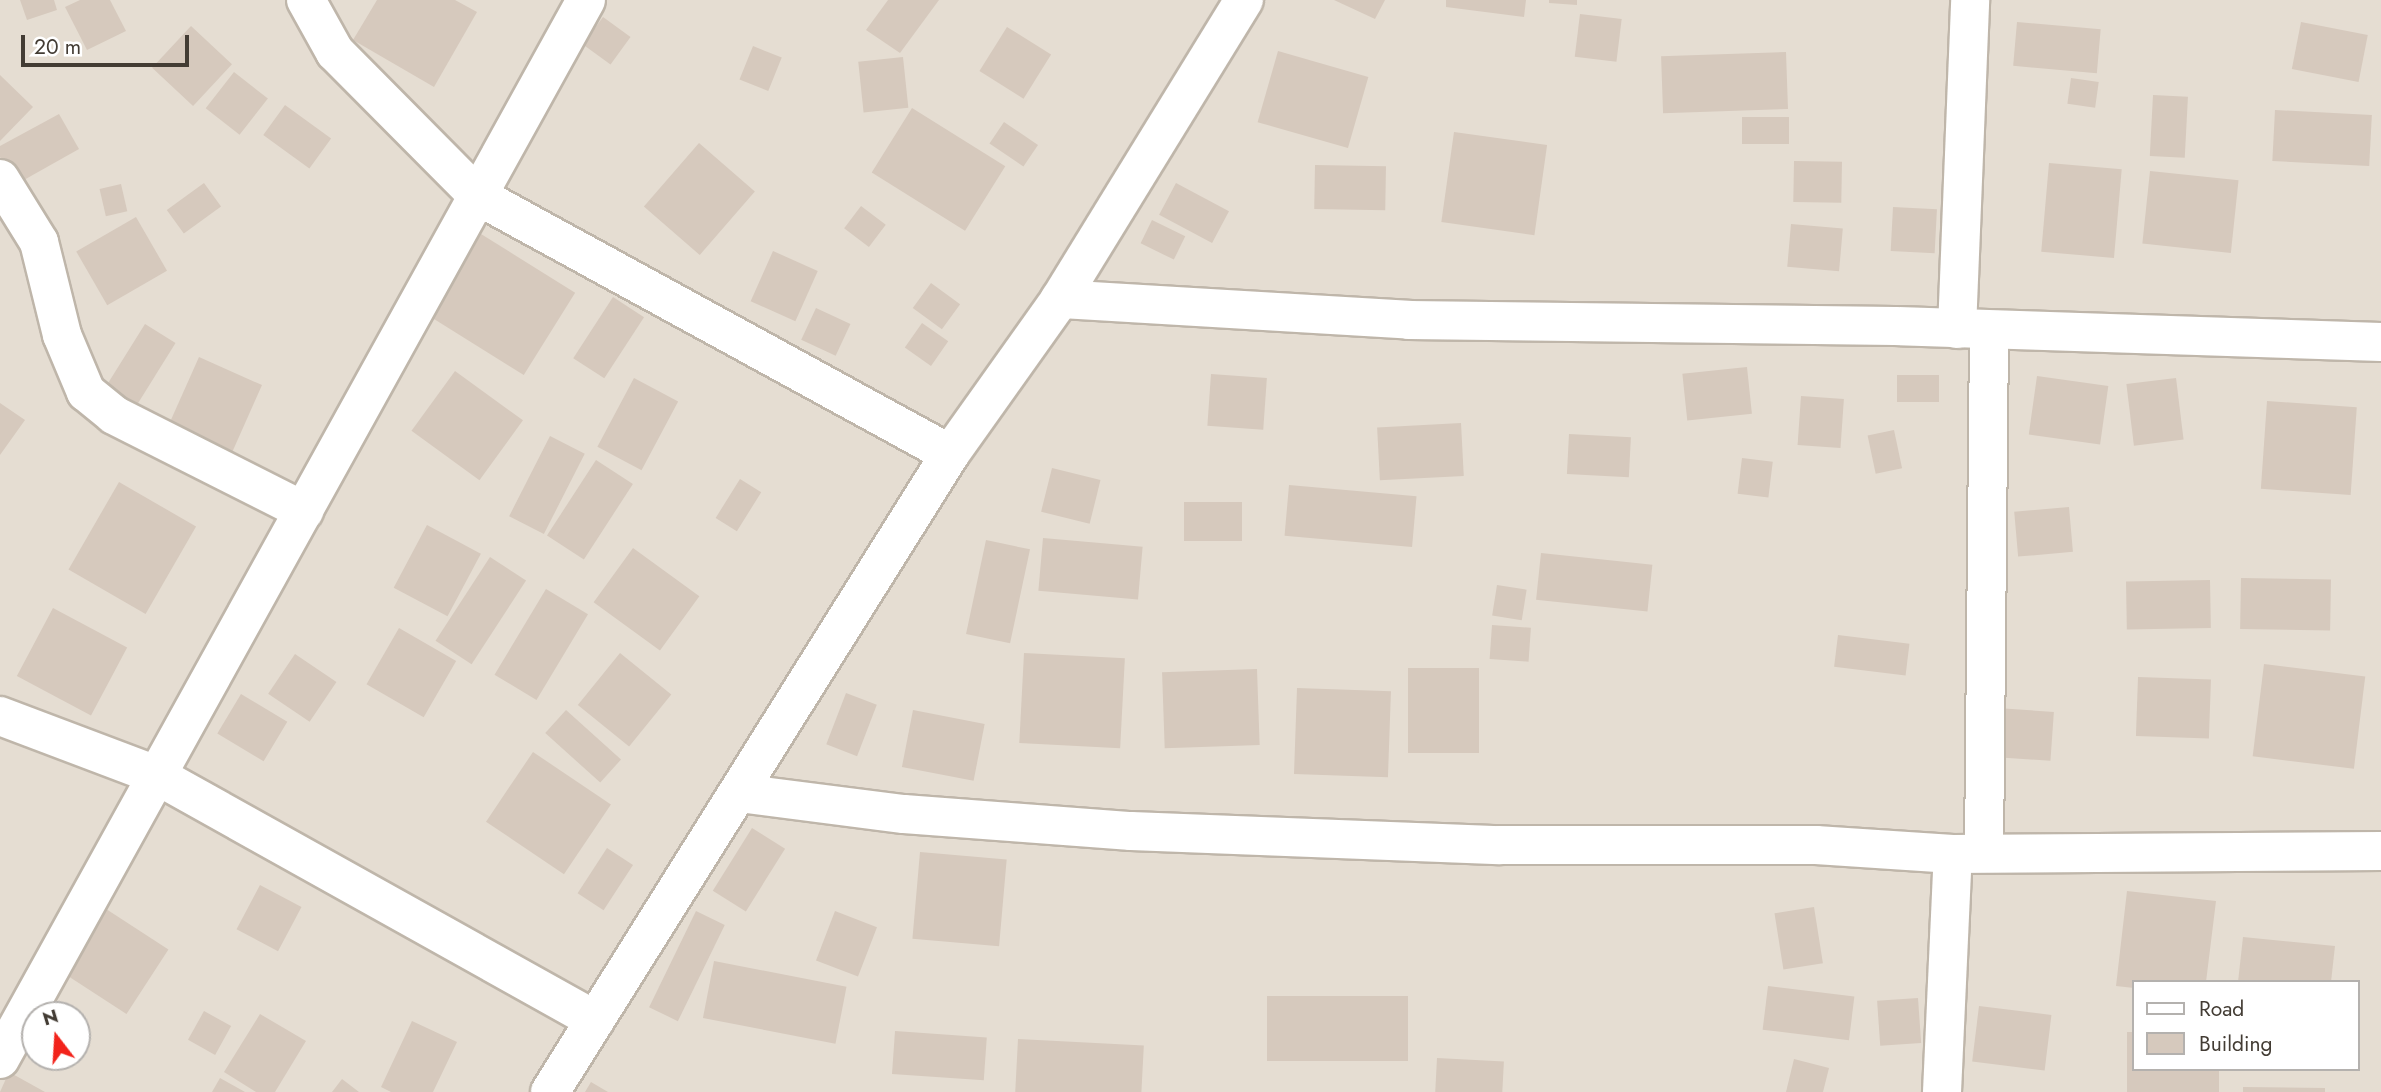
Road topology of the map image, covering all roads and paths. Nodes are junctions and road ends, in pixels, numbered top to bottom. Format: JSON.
{"nodes":[{"id":1,"x":306,"y":0,"type":"edge"},
{"id":2,"x":586,"y":0,"type":"edge"},
{"id":3,"x":1244,"y":0,"type":"edge"},
{"id":4,"x":1970,"y":0,"type":"edge"},
{"id":5,"x":0,"y":179,"type":"edge"},
{"id":6,"x":478,"y":196,"type":"junction"},
{"id":7,"x":1060,"y":299,"type":"junction"},
{"id":8,"x":1973,"y":330,"type":"junction"},
{"id":9,"x":2381,"y":342,"type":"edge"},
{"id":10,"x":950,"y":454,"type":"junction"},
{"id":11,"x":304,"y":511,"type":"junction"},
{"id":12,"x":0,"y":716,"type":"edge"},
{"id":13,"x":156,"y":775,"type":"junction"},
{"id":14,"x":739,"y":793,"type":"junction"},
{"id":15,"x":2381,"y":851,"type":"edge"},
{"id":16,"x":1968,"y":853,"type":"junction"},
{"id":17,"x":595,"y":1020,"type":"junction"},
{"id":18,"x":0,"y":1059,"type":"edge"},
{"id":19,"x":550,"y":1092,"type":"edge"},
{"id":20,"x":1942,"y":1092,"type":"edge"}],
"edges":[{"from":1,"to":6,"type":"street"},
{"from":2,"to":6,"type":"street"},
{"from":3,"to":7,"type":"street"},
{"from":4,"to":8,"type":"street"},
{"from":5,"to":11,"type":"street"},
{"from":6,"to":10,"type":"street"},
{"from":6,"to":11,"type":"street"},
{"from":7,"to":8,"type":"street"},
{"from":7,"to":10,"type":"street"},
{"from":8,"to":9,"type":"street"},
{"from":8,"to":16,"type":"street"},
{"from":10,"to":14,"type":"street"},
{"from":11,"to":13,"type":"street"},
{"from":12,"to":13,"type":"street"},
{"from":13,"to":17,"type":"street"},
{"from":13,"to":18,"type":"street"},
{"from":14,"to":16,"type":"street"},
{"from":14,"to":17,"type":"street"},
{"from":15,"to":16,"type":"street"},
{"from":16,"to":20,"type":"street"},
{"from":17,"to":19,"type":"street"}]}
